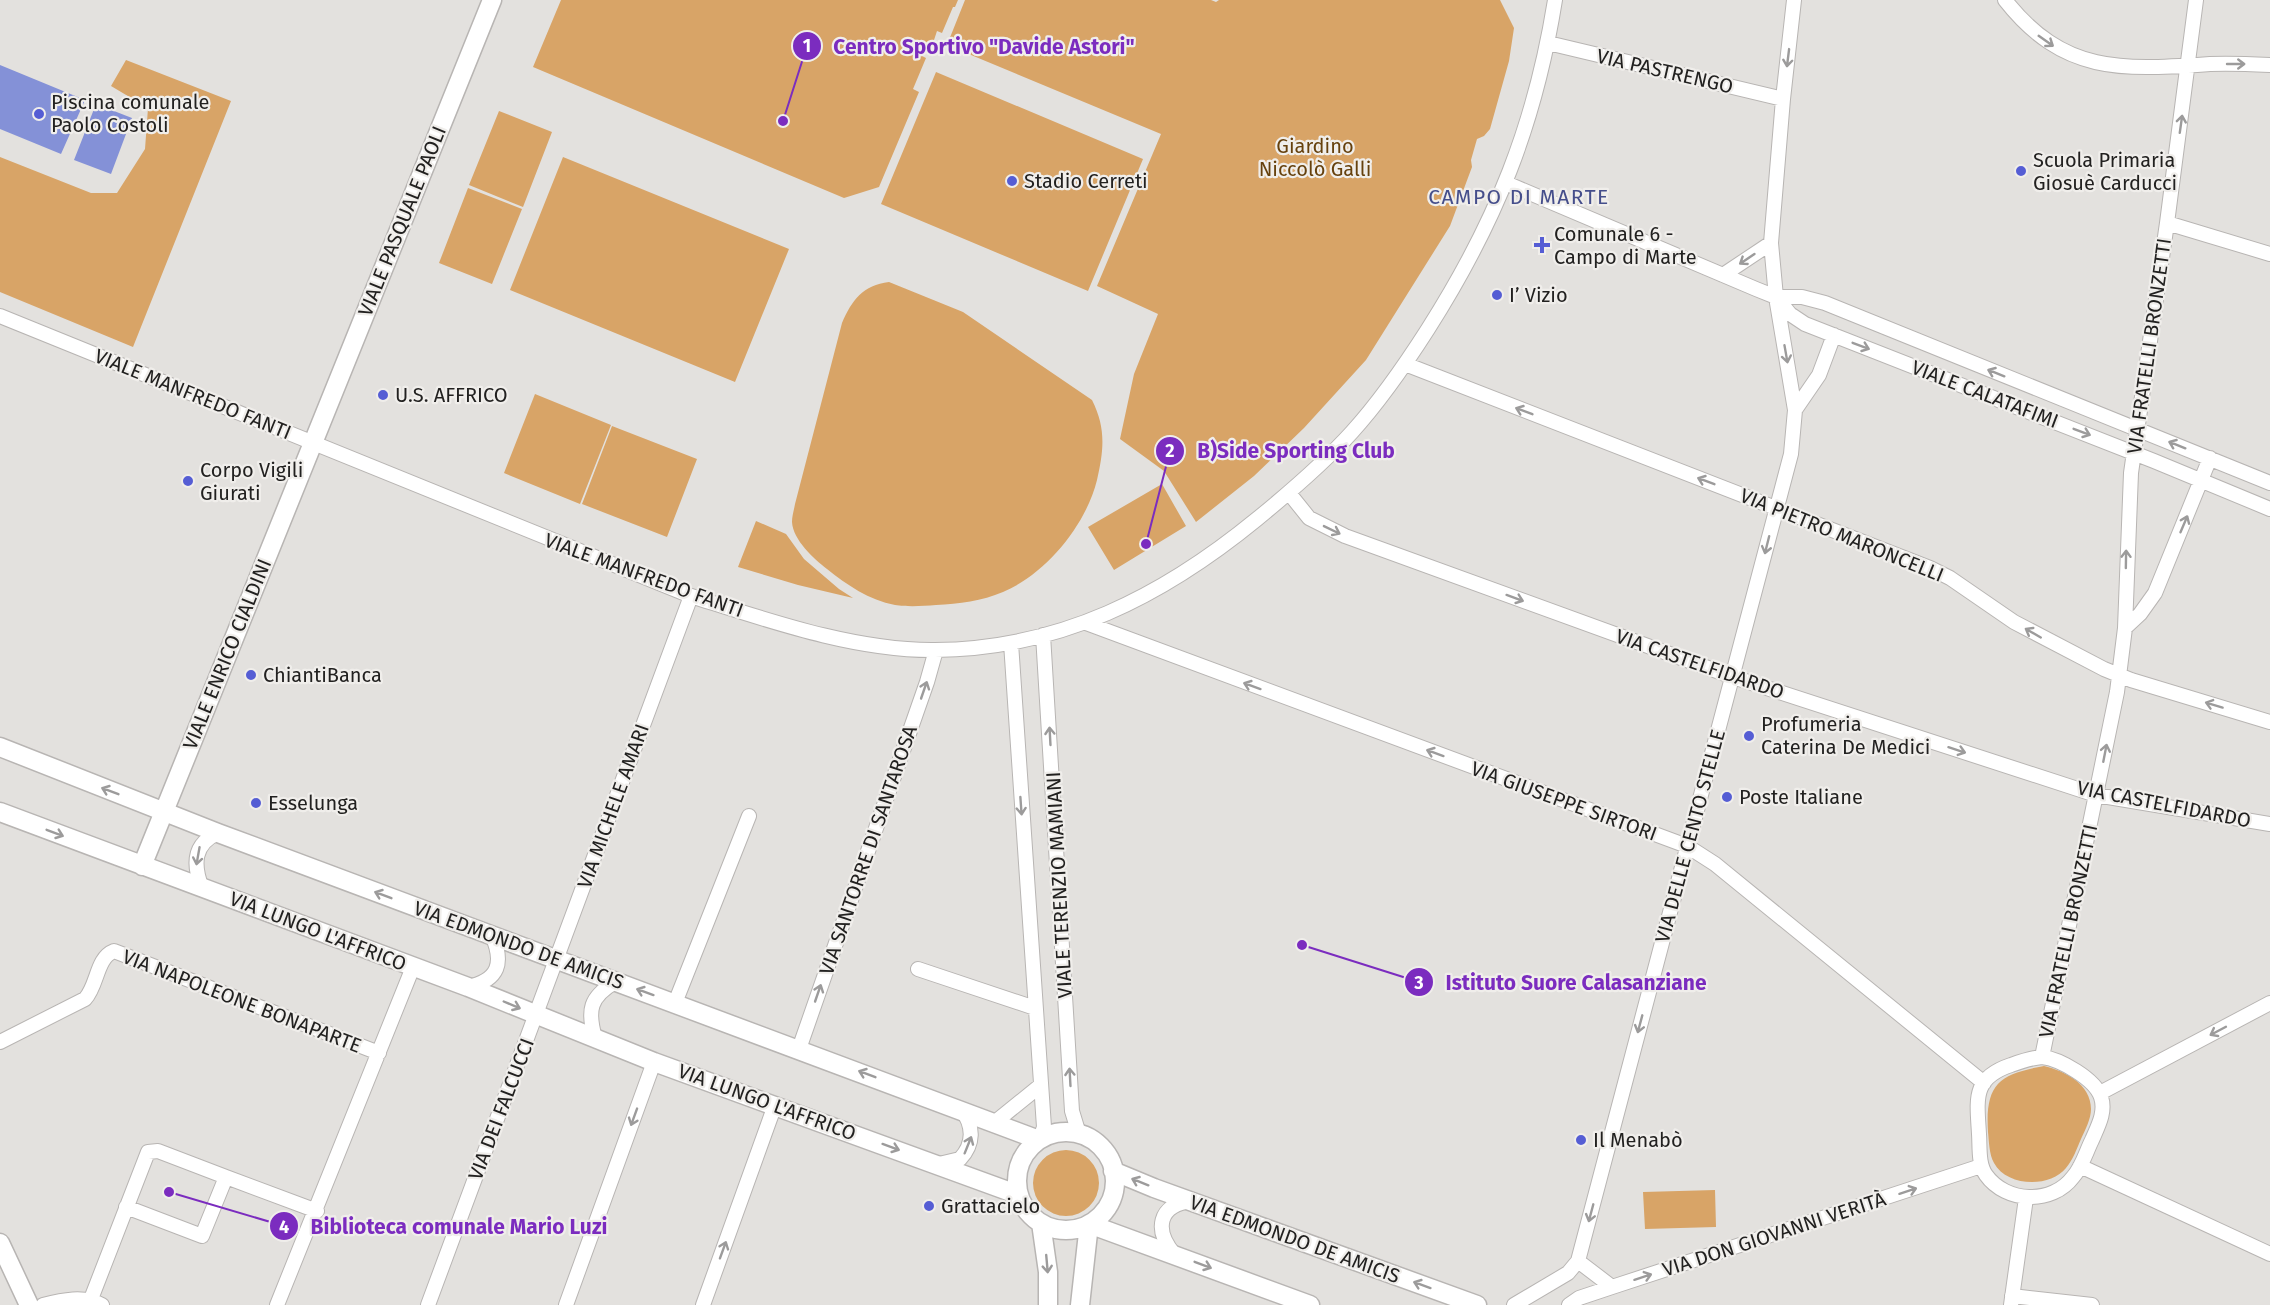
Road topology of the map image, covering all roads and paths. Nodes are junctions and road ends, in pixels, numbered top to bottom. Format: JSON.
{"nodes":[{"id":1,"x":492,"y":0,"type":"edge"},
{"id":2,"x":1555,"y":0,"type":"edge"},
{"id":3,"x":1794,"y":0,"type":"edge"},
{"id":4,"x":2005,"y":0,"type":"edge"},
{"id":5,"x":2196,"y":0,"type":"edge"},
{"id":6,"x":1548,"y":43,"type":"junction"},
{"id":7,"x":2270,"y":65,"type":"edge"},
{"id":8,"x":2188,"y":66,"type":"junction"},
{"id":9,"x":1783,"y":99,"type":"junction"},
{"id":10,"x":1506,"y":183,"type":"junction"},
{"id":11,"x":2167,"y":222,"type":"junction"},
{"id":12,"x":1771,"y":243,"type":"junction"},
{"id":13,"x":2270,"y":254,"type":"edge"},
{"id":14,"x":1724,"y":275,"type":"junction"},
{"id":15,"x":1776,"y":297,"type":"junction"},
{"id":16,"x":0,"y":316,"type":"edge"},
{"id":17,"x":1834,"y":335,"type":"junction"},
{"id":18,"x":1405,"y":364,"type":"junction"},
{"id":19,"x":1794,"y":410,"type":"junction"},
{"id":20,"x":2137,"y":429,"type":"junction"},
{"id":21,"x":313,"y":443,"type":"junction"},
{"id":22,"x":2133,"y":453,"type":"junction"},
{"id":23,"x":2210,"y":458,"type":"junction"},
{"id":24,"x":2202,"y":481,"type":"junction"},
{"id":25,"x":2270,"y":483,"type":"edge"},
{"id":26,"x":1289,"y":493,"type":"junction"},
{"id":27,"x":1777,"y":509,"type":"junction"},
{"id":28,"x":2270,"y":509,"type":"edge"},
{"id":29,"x":690,"y":596,"type":"junction"},
{"id":30,"x":1086,"y":623,"type":"junction"},
{"id":31,"x":2125,"y":628,"type":"junction"},
{"id":32,"x":1043,"y":635,"type":"junction"},
{"id":33,"x":1011,"y":643,"type":"junction"},
{"id":34,"x":936,"y":650,"type":"junction"},
{"id":35,"x":2120,"y":676,"type":"junction"},
{"id":36,"x":1732,"y":677,"type":"junction"},
{"id":37,"x":2270,"y":722,"type":"edge"},
{"id":38,"x":0,"y":747,"type":"edge"},
{"id":39,"x":2096,"y":795,"type":"junction"},
{"id":40,"x":0,"y":812,"type":"edge"},
{"id":41,"x":164,"y":812,"type":"junction"},
{"id":42,"x":749,"y":816,"type":"dead end"},
{"id":43,"x":2270,"y":824,"type":"edge"},
{"id":44,"x":218,"y":833,"type":"junction"},
{"id":45,"x":1687,"y":846,"type":"junction"},
{"id":46,"x":142,"y":866,"type":"junction"},
{"id":47,"x":202,"y":888,"type":"junction"},
{"id":48,"x":492,"y":935,"type":"junction"},
{"id":49,"x":556,"y":960,"type":"junction"},
{"id":50,"x":413,"y":967,"type":"junction"},
{"id":51,"x":918,"y":969,"type":"dead end"},
{"id":52,"x":615,"y":982,"type":"junction"},
{"id":53,"x":468,"y":987,"type":"junction"},
{"id":54,"x":675,"y":1003,"type":"junction"},
{"id":55,"x":2270,"y":1003,"type":"edge"},
{"id":56,"x":1035,"y":1008,"type":"junction"},
{"id":57,"x":536,"y":1015,"type":"junction"},
{"id":58,"x":596,"y":1038,"type":"junction"},
{"id":59,"x":0,"y":1042,"type":"edge"},
{"id":60,"x":799,"y":1048,"type":"junction"},
{"id":61,"x":379,"y":1053,"type":"junction"},
{"id":62,"x":2042,"y":1057,"type":"junction"},
{"id":63,"x":654,"y":1062,"type":"junction"},
{"id":64,"x":1984,"y":1083,"type":"junction"},
{"id":65,"x":1041,"y":1085,"type":"junction"},
{"id":66,"x":2100,"y":1094,"type":"junction"},
{"id":67,"x":775,"y":1105,"type":"junction"},
{"id":68,"x":962,"y":1110,"type":"junction"},
{"id":69,"x":994,"y":1123,"type":"junction"},
{"id":70,"x":1079,"y":1134,"type":"junction"},
{"id":71,"x":1040,"y":1140,"type":"junction"},
{"id":72,"x":939,"y":1164,"type":"junction"},
{"id":73,"x":1981,"y":1166,"type":"junction"},
{"id":74,"x":2080,"y":1166,"type":"junction"},
{"id":75,"x":1113,"y":1171,"type":"junction"},
{"id":76,"x":226,"y":1177,"type":"junction"},
{"id":77,"x":1019,"y":1196,"type":"junction"},
{"id":78,"x":2026,"y":1198,"type":"junction"},
{"id":79,"x":1191,"y":1201,"type":"junction"},
{"id":80,"x":126,"y":1207,"type":"junction"},
{"id":81,"x":317,"y":1211,"type":"junction"},
{"id":82,"x":1041,"y":1223,"type":"junction"},
{"id":83,"x":1089,"y":1224,"type":"junction"},
{"id":84,"x":0,"y":1243,"type":"edge"},
{"id":85,"x":1174,"y":1254,"type":"junction"},
{"id":86,"x":2270,"y":1254,"type":"edge"},
{"id":87,"x":1578,"y":1260,"type":"junction"},
{"id":88,"x":1612,"y":1287,"type":"junction"},
{"id":89,"x":2011,"y":1300,"type":"edge"},
{"id":90,"x":96,"y":1302,"type":"edge"},
{"id":91,"x":28,"y":1305,"type":"edge"},
{"id":92,"x":43,"y":1305,"type":"edge"},
{"id":93,"x":277,"y":1305,"type":"edge"},
{"id":94,"x":428,"y":1305,"type":"edge"},
{"id":95,"x":566,"y":1305,"type":"edge"},
{"id":96,"x":703,"y":1305,"type":"edge"},
{"id":97,"x":1048,"y":1305,"type":"edge"},
{"id":98,"x":1080,"y":1305,"type":"edge"},
{"id":99,"x":1310,"y":1305,"type":"edge"},
{"id":100,"x":1477,"y":1305,"type":"edge"},
{"id":101,"x":1515,"y":1305,"type":"edge"},
{"id":102,"x":1569,"y":1305,"type":"edge"},
{"id":103,"x":2092,"y":1305,"type":"edge"}],
"edges":[{"from":1,"to":21,"type":"street","name":"VIALE PASQUALE PAOLI"},
{"from":2,"to":6,"type":"street","name":"VIALE MANFREDO FANTI"},
{"from":3,"to":9,"type":"street","name":"VIA DELLE CENTO STELLE","one_way":true},
{"from":4,"to":8,"type":"street","one_way":true},
{"from":5,"to":8,"type":"street","name":"VIA FRATELLI BRONZETTI"},
{"from":6,"to":9,"type":"street","name":"VIA PASTRENGO"},
{"from":6,"to":10,"type":"street","name":"VIALE MANFREDO FANTI"},
{"from":8,"to":7,"type":"street","one_way":true},
{"from":11,"to":8,"type":"street","name":"VIA FRATELLI BRONZETTI","one_way":true},
{"from":9,"to":12,"type":"street","name":"VIA DELLE CENTO STELLE"},
{"from":10,"to":14,"type":"street","name":"VIALE CALATAFIMI"},
{"from":10,"to":18,"type":"street","name":"VIALE MANFREDO FANTI"},
{"from":11,"to":13,"type":"street"},
{"from":11,"to":20,"type":"street","name":"VIA FRATELLI BRONZETTI"},
{"from":12,"to":14,"type":"street","one_way":true},
{"from":12,"to":15,"type":"street","name":"VIA DELLE CENTO STELLE"},
{"from":14,"to":15,"type":"street","name":"VIALE CALATAFIMI"},
{"from":15,"to":17,"type":"street","name":"VIALE CALATAFIMI"},
{"from":15,"to":19,"type":"street","name":"VIA DELLE CENTO STELLE","one_way":true},
{"from":20,"to":15,"type":"street","name":"VIALE CALATAFIMI","one_way":true},
{"from":16,"to":21,"type":"street","name":"VIALE MANFREDO FANTI"},
{"from":17,"to":19,"type":"street"},
{"from":17,"to":22,"type":"street","name":"VIALE CALATAFIMI","one_way":true},
{"from":18,"to":26,"type":"street","name":"VIALE MANFREDO FANTI"},
{"from":27,"to":18,"type":"street","name":"VIA PIETRO MARONCELLI","one_way":true},
{"from":19,"to":27,"type":"street","name":"VIA DELLE CENTO STELLE"},
{"from":20,"to":22,"type":"street","name":"VIA FRATELLI BRONZETTI"},
{"from":23,"to":20,"type":"street","name":"VIALE CALATAFIMI","one_way":true},
{"from":21,"to":29,"type":"street","name":"VIALE MANFREDO FANTI"},
{"from":21,"to":41,"type":"street","name":"VIALE ENRICO CIALDINI"},
{"from":22,"to":24,"type":"street","name":"VIALE CALATAFIMI"},
{"from":31,"to":22,"type":"street","name":"VIA FRATELLI BRONZETTI","one_way":true},
{"from":23,"to":24,"type":"street"},
{"from":23,"to":25,"type":"street","name":"VIALE CALATAFIMI"},
{"from":24,"to":28,"type":"street","name":"VIALE CALATAFIMI"},
{"from":31,"to":24,"type":"street","one_way":true},
{"from":26,"to":30,"type":"street","name":"VIALE MANFREDO FANTI"},
{"from":26,"to":36,"type":"street","name":"VIA CASTELFIDARDO","one_way":true},
{"from":35,"to":27,"type":"street","name":"VIA PIETRO MARONCELLI","one_way":true},
{"from":27,"to":36,"type":"street","name":"VIA DELLE CENTO STELLE","one_way":true},
{"from":29,"to":34,"type":"street","name":"VIALE MANFREDO FANTI"},
{"from":29,"to":49,"type":"street","name":"VIA MICHELE AMARI"},
{"from":30,"to":32,"type":"street","name":"VIALE MANFREDO FANTI"},
{"from":45,"to":30,"type":"street","name":"VIA GIUSEPPE SIRTORI","one_way":true},
{"from":31,"to":35,"type":"street","name":"VIA FRATELLI BRONZETTI"},
{"from":32,"to":33,"type":"street","name":"VIALE MANFREDO FANTI"},
{"from":70,"to":32,"type":"street","name":"VIALE TERENZIO MAMIANI","one_way":true},
{"from":33,"to":34,"type":"street","name":"VIALE MANFREDO FANTI"},
{"from":33,"to":56,"type":"street","name":"VIALE TERENZIO MAMIANI","one_way":true},
{"from":60,"to":34,"type":"street","name":"VIA SANTORRE DI SANTAROSA","one_way":true},
{"from":37,"to":35,"type":"street","name":"VIA PIETRO MARONCELLI","one_way":true},
{"from":39,"to":35,"type":"street","name":"VIA FRATELLI BRONZETTI","one_way":true},
{"from":36,"to":39,"type":"street","name":"VIA CASTELFIDARDO","one_way":true},
{"from":36,"to":45,"type":"street","name":"VIA DELLE CENTO STELLE"},
{"from":41,"to":38,"type":"street","name":"VIA EDMONDO DE AMICIS","one_way":true},
{"from":39,"to":43,"type":"street","name":"VIA CASTELFIDARDO"},
{"from":39,"to":62,"type":"street","name":"VIA FRATELLI BRONZETTI"},
{"from":40,"to":46,"type":"street","name":"VIA LUNGO L'AFFRICO","one_way":true},
{"from":41,"to":44,"type":"street","name":"VIA EDMONDO DE AMICIS"},
{"from":41,"to":46,"type":"street","name":"VIALE ENRICO CIALDINI"},
{"from":42,"to":54,"type":"street"},
{"from":44,"to":47,"type":"street","one_way":true},
{"from":48,"to":44,"type":"street","name":"VIA EDMONDO DE AMICIS","one_way":true},
{"from":45,"to":64,"type":"street","name":"VIA GIUSEPPE SIRTORI"},
{"from":45,"to":87,"type":"street","name":"VIA DELLE CENTO STELLE","one_way":true},
{"from":46,"to":47,"type":"street","name":"VIA LUNGO L'AFFRICO"},
{"from":47,"to":50,"type":"street","name":"VIA LUNGO L'AFFRICO"},
{"from":48,"to":49,"type":"street","name":"VIA EDMONDO DE AMICIS"},
{"from":48,"to":53,"type":"street"},
{"from":49,"to":52,"type":"street","name":"VIA EDMONDO DE AMICIS"},
{"from":49,"to":57,"type":"street","name":"VIA MICHELE AMARI"},
{"from":50,"to":53,"type":"street","name":"VIA LUNGO L'AFFRICO"},
{"from":50,"to":61,"type":"street"},
{"from":51,"to":56,"type":"street"},
{"from":54,"to":52,"type":"street","name":"VIA EDMONDO DE AMICIS","one_way":true},
{"from":52,"to":58,"type":"street"},
{"from":53,"to":57,"type":"street","name":"VIA LUNGO L'AFFRICO","one_way":true},
{"from":54,"to":60,"type":"street","name":"VIA EDMONDO DE AMICIS"},
{"from":55,"to":66,"type":"street","one_way":true},
{"from":56,"to":65,"type":"street","name":"VIALE TERENZIO MAMIANI"},
{"from":57,"to":58,"type":"street","name":"VIA LUNGO L'AFFRICO"},
{"from":57,"to":94,"type":"street","name":"VIA DEI FALCUCCI"},
{"from":58,"to":63,"type":"street","name":"VIA LUNGO L'AFFRICO"},
{"from":59,"to":61,"type":"street","name":"VIA NAPOLEONE BONAPARTE"},
{"from":68,"to":60,"type":"street","name":"VIA EDMONDO DE AMICIS","one_way":true},
{"from":61,"to":81,"type":"street"},
{"from":62,"to":64,"type":"street"},
{"from":62,"to":66,"type":"street"},
{"from":63,"to":67,"type":"street","name":"VIA LUNGO L'AFFRICO"},
{"from":63,"to":95,"type":"street","one_way":true},
{"from":64,"to":73,"type":"street"},
{"from":65,"to":69,"type":"street"},
{"from":65,"to":71,"type":"street","name":"VIALE TERENZIO MAMIANI"},
{"from":66,"to":74,"type":"street"},
{"from":67,"to":72,"type":"street","name":"VIA LUNGO L'AFFRICO","one_way":true},
{"from":96,"to":67,"type":"street","one_way":true},
{"from":68,"to":69,"type":"street","name":"VIA EDMONDO DE AMICIS"},
{"from":72,"to":68,"type":"street","one_way":true},
{"from":69,"to":71,"type":"street","name":"VIA EDMONDO DE AMICIS"},
{"from":70,"to":71,"type":"street"},
{"from":70,"to":75,"type":"street"},
{"from":71,"to":77,"type":"street"},
{"from":72,"to":77,"type":"street","name":"VIA LUNGO L'AFFRICO"},
{"from":73,"to":78,"type":"street"},
{"from":88,"to":73,"type":"street","name":"VIA DON GIOVANNI VERITÀ","one_way":true},
{"from":74,"to":78,"type":"street"},
{"from":74,"to":86,"type":"street"},
{"from":79,"to":75,"type":"street","name":"VIA EDMONDO DE AMICIS","one_way":true},
{"from":75,"to":83,"type":"street"},
{"from":76,"to":80,"type":"street"},
{"from":76,"to":80,"type":"street"},
{"from":76,"to":81,"type":"street"},
{"from":77,"to":82,"type":"street"},
{"from":78,"to":89,"type":"street"},
{"from":79,"to":85,"type":"street"},
{"from":100,"to":79,"type":"street","name":"VIA EDMONDO DE AMICIS","one_way":true},
{"from":80,"to":90,"type":"street"},
{"from":81,"to":93,"type":"street"},
{"from":82,"to":83,"type":"street"},
{"from":82,"to":97,"type":"street","one_way":true},
{"from":83,"to":85,"type":"street"},
{"from":83,"to":98,"type":"street"},
{"from":84,"to":91,"type":"street"},
{"from":85,"to":99,"type":"street","one_way":true},
{"from":87,"to":88,"type":"street"},
{"from":87,"to":101,"type":"street"},
{"from":88,"to":102,"type":"street","name":"VIA DON GIOVANNI VERITÀ"},
{"from":89,"to":103,"type":"street"},
{"from":90,"to":92,"type":"street"}]}
